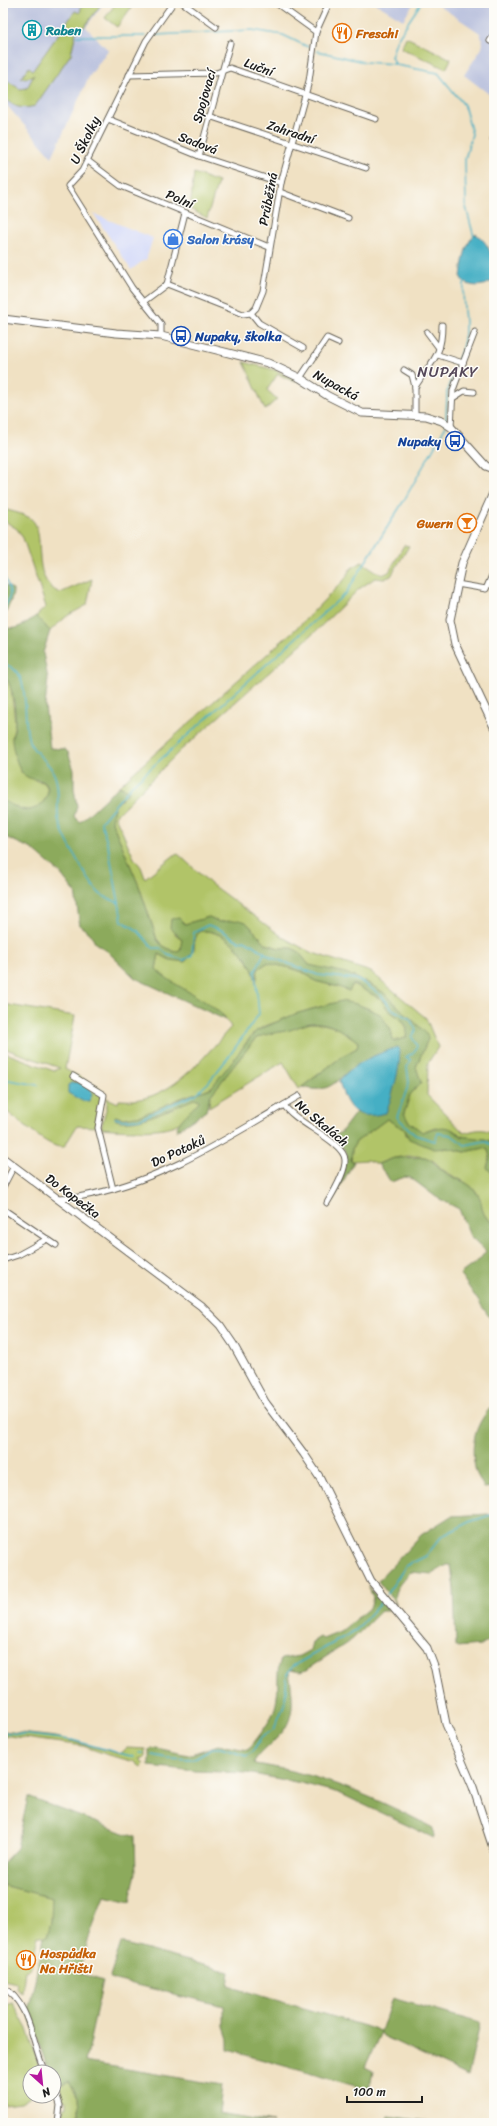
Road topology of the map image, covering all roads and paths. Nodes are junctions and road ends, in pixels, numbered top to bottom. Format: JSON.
{"nodes":[{"id":1,"x":173,"y":3,"type":"edge"},
{"id":2,"x":183,"y":3,"type":"edge"},
{"id":3,"x":276,"y":3,"type":"edge"},
{"id":4,"x":329,"y":3,"type":"edge"},
{"id":5,"x":216,"y":27,"type":"dead end"},
{"id":6,"x":316,"y":32,"type":"junction"},
{"id":7,"x":494,"y":35,"type":"edge"},
{"id":8,"x":490,"y":41,"type":"dead end"},
{"id":9,"x":230,"y":43,"type":"dead end"},
{"id":10,"x":222,"y":70,"type":"junction"},
{"id":11,"x":129,"y":75,"type":"junction"},
{"id":12,"x":306,"y":94,"type":"junction"},
{"id":13,"x":209,"y":116,"type":"junction"},
{"id":14,"x":108,"y":118,"type":"junction"},
{"id":15,"x":376,"y":119,"type":"dead end"},
{"id":16,"x":291,"y":144,"type":"junction"},
{"id":17,"x":199,"y":156,"type":"junction"},
{"id":18,"x":88,"y":161,"type":"junction"},
{"id":19,"x":366,"y":168,"type":"dead end"},
{"id":20,"x":281,"y":183,"type":"junction"},
{"id":21,"x":280,"y":192,"type":"junction"},
{"id":22,"x":185,"y":212,"type":"junction"},
{"id":23,"x":348,"y":218,"type":"dead end"},
{"id":24,"x":269,"y":247,"type":"junction"},
{"id":25,"x":167,"y":284,"type":"junction"},
{"id":26,"x":143,"y":302,"type":"junction"},
{"id":27,"x":252,"y":313,"type":"junction"},
{"id":28,"x":3,"y":319,"type":"edge"},
{"id":29,"x":442,"y":325,"type":"dead end"},
{"id":30,"x":427,"y":332,"type":"dead end"},
{"id":31,"x":475,"y":332,"type":"dead end"},
{"id":32,"x":161,"y":336,"type":"junction"},
{"id":33,"x":338,"y":343,"type":"dead end"},
{"id":34,"x":303,"y":348,"type":"dead end"},
{"id":35,"x":439,"y":348,"type":"junction"},
{"id":36,"x":438,"y":355,"type":"junction"},
{"id":37,"x":462,"y":363,"type":"junction"},
{"id":38,"x":404,"y":370,"type":"dead end"},
{"id":39,"x":300,"y":378,"type":"junction"},
{"id":40,"x":415,"y":387,"type":"junction"},
{"id":41,"x":474,"y":392,"type":"dead end"},
{"id":42,"x":452,"y":398,"type":"junction"},
{"id":43,"x":415,"y":416,"type":"junction"},
{"id":44,"x":447,"y":424,"type":"junction"},
{"id":45,"x":494,"y":469,"type":"edge"},
{"id":46,"x":494,"y":492,"type":"edge"},
{"id":47,"x":491,"y":506,"type":"edge"},
{"id":48,"x":494,"y":572,"type":"edge"},
{"id":49,"x":457,"y":584,"type":"junction"},
{"id":50,"x":494,"y":727,"type":"edge"},
{"id":51,"x":73,"y":1076,"type":"dead end"},
{"id":52,"x":299,"y":1096,"type":"dead end"},
{"id":53,"x":284,"y":1105,"type":"junction"},
{"id":54,"x":3,"y":1158,"type":"edge"},
{"id":55,"x":14,"y":1166,"type":"junction"},
{"id":56,"x":3,"y":1186,"type":"edge"},
{"id":57,"x":113,"y":1189,"type":"junction"},
{"id":58,"x":57,"y":1198,"type":"junction"},
{"id":59,"x":327,"y":1203,"type":"dead end"},
{"id":60,"x":3,"y":1209,"type":"edge"},
{"id":61,"x":46,"y":1239,"type":"junction"},
{"id":62,"x":56,"y":1245,"type":"dead end"},
{"id":63,"x":3,"y":1260,"type":"edge"},
{"id":64,"x":494,"y":1851,"type":"edge"},
{"id":65,"x":3,"y":1987,"type":"edge"},
{"id":66,"x":42,"y":2064,"type":"edge"},
{"id":67,"x":60,"y":2104,"type":"edge"},
{"id":68,"x":58,"y":2123,"type":"edge"}],
"edges":[{"from":1,"to":11,"type":"street","name":"U Školky"},
{"from":2,"to":5,"type":"street"},
{"from":3,"to":6,"type":"street"},
{"from":4,"to":6,"type":"street","name":"Průběžná"},
{"from":6,"to":12,"type":"street","name":"Průběžná"},
{"from":7,"to":8,"type":"street"},
{"from":9,"to":10,"type":"street","name":"Spojovací"},
{"from":10,"to":11,"type":"street","name":"Luční"},
{"from":10,"to":12,"type":"street","name":"Luční"},
{"from":10,"to":13,"type":"street","name":"Spojovací"},
{"from":11,"to":14,"type":"street","name":"U Školky"},
{"from":12,"to":15,"type":"street","name":"Luční"},
{"from":12,"to":16,"type":"street","name":"Průběžná"},
{"from":13,"to":16,"type":"street","name":"Zahradní"},
{"from":13,"to":17,"type":"street","name":"Spojovací"},
{"from":14,"to":17,"type":"street","name":"Sadová"},
{"from":14,"to":18,"type":"street","name":"U Školky"},
{"from":16,"to":19,"type":"street","name":"Zahradní"},
{"from":16,"to":20,"type":"street","name":"Průběžná"},
{"from":17,"to":20,"type":"street","name":"Sadová"},
{"from":18,"to":22,"type":"street","name":"Polní"},
{"from":18,"to":26,"type":"street","name":"U Školky"},
{"from":20,"to":21,"type":"street","name":"Průběžná"},
{"from":21,"to":23,"type":"street"},
{"from":21,"to":24,"type":"street","name":"Průběžná"},
{"from":22,"to":24,"type":"street","name":"Polní"},
{"from":22,"to":25,"type":"street"},
{"from":24,"to":27,"type":"street","name":"Průběžná"},
{"from":25,"to":26,"type":"street"},
{"from":25,"to":27,"type":"street"},
{"from":26,"to":32,"type":"street"},
{"from":27,"to":34,"type":"street"},
{"from":28,"to":32,"type":"street","name":"Nupacká"},
{"from":29,"to":35,"type":"street"},
{"from":30,"to":35,"type":"street"},
{"from":31,"to":37,"type":"street"},
{"from":32,"to":39,"type":"street","name":"Nupacká"},
{"from":33,"to":39,"type":"street"},
{"from":35,"to":36,"type":"street"},
{"from":36,"to":37,"type":"street"},
{"from":36,"to":40,"type":"street"},
{"from":37,"to":42,"type":"street"},
{"from":38,"to":40,"type":"street"},
{"from":39,"to":43,"type":"street","name":"Nupacká"},
{"from":40,"to":43,"type":"street"},
{"from":41,"to":42,"type":"street"},
{"from":42,"to":44,"type":"street"},
{"from":43,"to":44,"type":"street","name":"Nupacká"},
{"from":44,"to":45,"type":"street"},
{"from":46,"to":47,"type":"street"},
{"from":47,"to":49,"type":"street"},
{"from":48,"to":49,"type":"street"},
{"from":49,"to":50,"type":"street"},
{"from":51,"to":57,"type":"street"},
{"from":52,"to":53,"type":"street","name":"Do Potoků"},
{"from":53,"to":57,"type":"street","name":"Do Potoků"},
{"from":53,"to":59,"type":"street","name":"Na Skalách"},
{"from":54,"to":55,"type":"street","name":"Do Kopečka"},
{"from":55,"to":56,"type":"street"},
{"from":55,"to":58,"type":"street","name":"Do Kopečka"},
{"from":57,"to":58,"type":"street","name":"Do Potoků"},
{"from":58,"to":64,"type":"street","name":"Do Kopečka"},
{"from":60,"to":61,"type":"street"},
{"from":61,"to":62,"type":"street"},
{"from":61,"to":63,"type":"street"},
{"from":65,"to":66,"type":"street"},
{"from":67,"to":68,"type":"street"}]}
